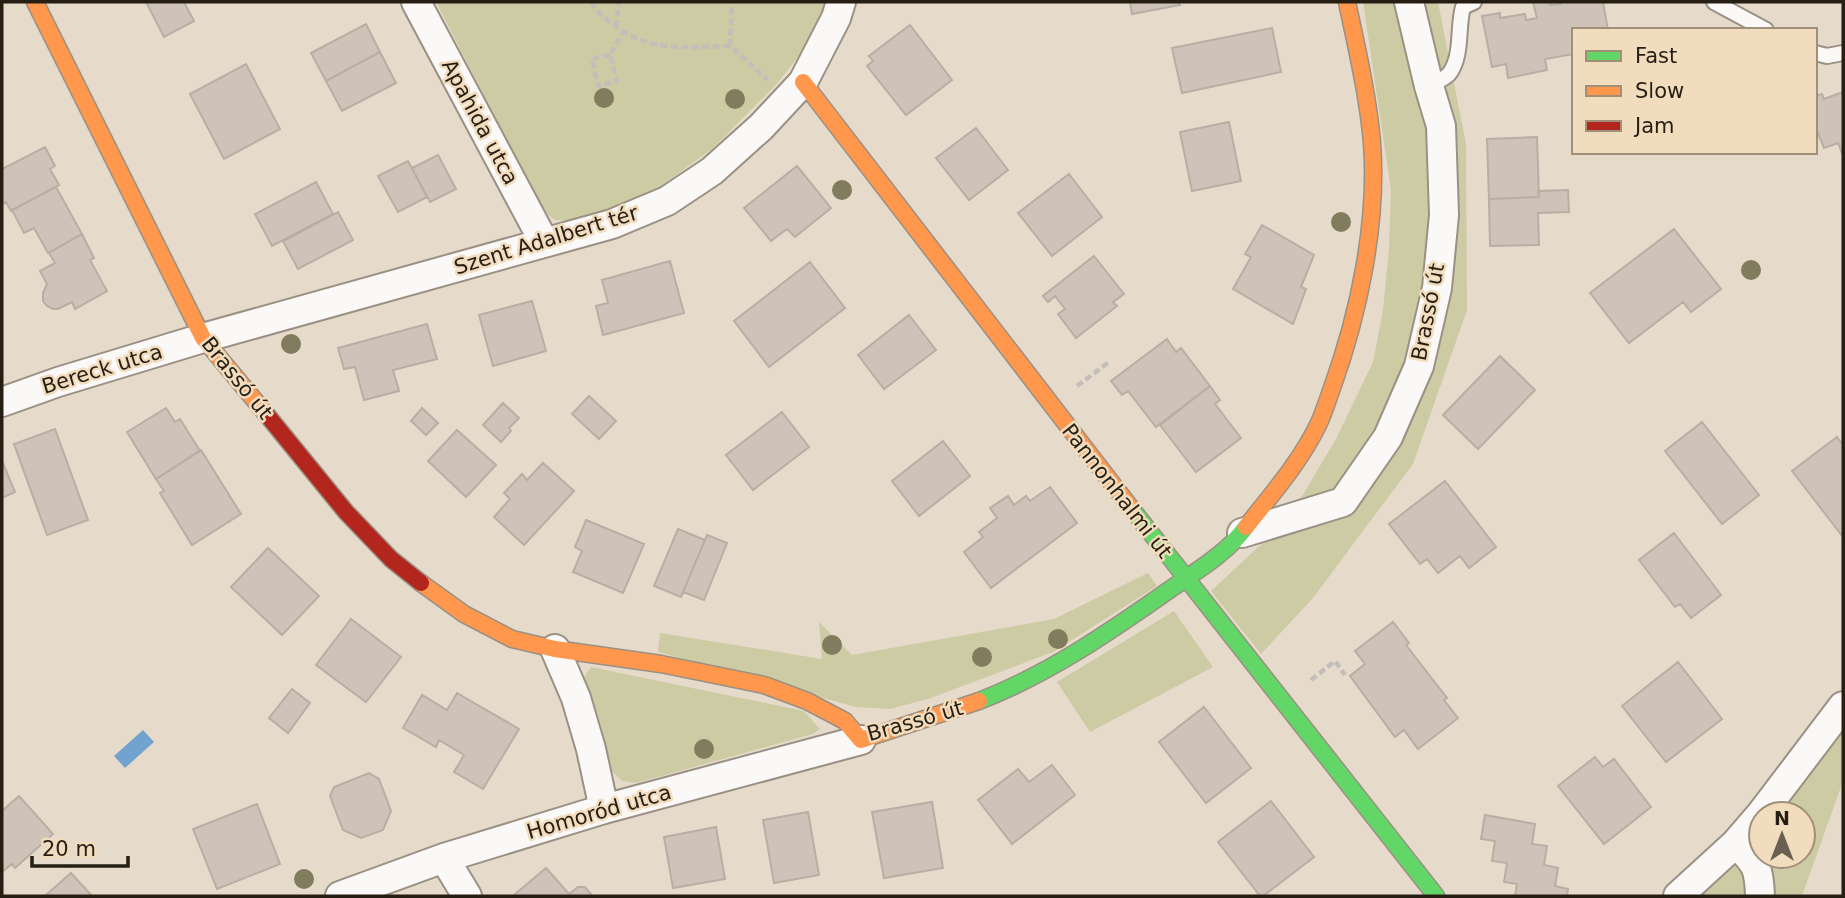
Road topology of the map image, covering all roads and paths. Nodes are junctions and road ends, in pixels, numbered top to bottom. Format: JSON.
{"nodes":[{"id":1,"x":35,"y":2,"type":"edge"},
{"id":2,"x":416,"y":2,"type":"edge"},
{"id":3,"x":591,"y":2,"type":"edge"},
{"id":4,"x":619,"y":2,"type":"edge"},
{"id":5,"x":732,"y":2,"type":"edge"},
{"id":6,"x":841,"y":2,"type":"edge"},
{"id":7,"x":1347,"y":2,"type":"edge"},
{"id":8,"x":1409,"y":2,"type":"edge"},
{"id":9,"x":1474,"y":2,"type":"edge"},
{"id":10,"x":1714,"y":2,"type":"edge"},
{"id":11,"x":616,"y":27,"type":"junction"},
{"id":12,"x":1762,"y":28,"type":"edge"},
{"id":13,"x":623,"y":32,"type":"junction"},
{"id":14,"x":730,"y":46,"type":"junction"},
{"id":15,"x":1817,"y":53,"type":"edge"},
{"id":16,"x":1843,"y":53,"type":"edge"},
{"id":17,"x":610,"y":55,"type":"junction"},
{"id":18,"x":1429,"y":86,"type":"junction"},
{"id":19,"x":796,"y":90,"type":"junction"},
{"id":20,"x":544,"y":242,"type":"junction"},
{"id":21,"x":203,"y":338,"type":"junction"},
{"id":22,"x":2,"y":401,"type":"edge"},
{"id":23,"x":1242,"y":533,"type":"junction"},
{"id":24,"x":1185,"y":579,"type":"junction"},
{"id":25,"x":555,"y":649,"type":"junction"},
{"id":26,"x":1345,"y":675,"type":"dead end"},
{"id":27,"x":1282,"y":702,"type":"junction"},
{"id":28,"x":1843,"y":706,"type":"edge"},
{"id":29,"x":861,"y":740,"type":"junction"},
{"id":30,"x":1772,"y":800,"type":"edge"},
{"id":31,"x":604,"y":809,"type":"junction"},
{"id":32,"x":1747,"y":830,"type":"edge"},
{"id":33,"x":1736,"y":843,"type":"junction"},
{"id":34,"x":444,"y":858,"type":"junction"},
{"id":35,"x":340,"y":896,"type":"edge"},
{"id":36,"x":467,"y":896,"type":"edge"},
{"id":37,"x":1436,"y":896,"type":"edge"},
{"id":38,"x":1678,"y":896,"type":"edge"},
{"id":39,"x":1760,"y":896,"type":"edge"}],
"edges":[{"from":1,"to":21,"type":"street","name":"Brassó út"},
{"from":2,"to":20,"type":"street","name":"Apahida utca"},
{"from":3,"to":11,"type":"path"},
{"from":4,"to":11,"type":"path"},
{"from":5,"to":14,"type":"path"},
{"from":6,"to":19,"type":"street","name":"Szent Adalbert tér"},
{"from":7,"to":23,"type":"street","name":"Brassó út"},
{"from":8,"to":18,"type":"street","name":"Brassó út"},
{"from":9,"to":18,"type":"lane"},
{"from":10,"to":12,"type":"lane"},
{"from":11,"to":13,"type":"path"},
{"from":13,"to":14,"type":"path"},
{"from":13,"to":17,"type":"path"},
{"from":14,"to":19,"type":"path"},
{"from":15,"to":16,"type":"lane"},
{"from":17,"to":17,"type":"path"},
{"from":18,"to":23,"type":"street","name":"Brassó út"},
{"from":19,"to":20,"type":"street","name":"Szent Adalbert tér"},
{"from":19,"to":24,"type":"street","name":"Pannonhalmi út"},
{"from":20,"to":21,"type":"street","name":"Szent Adalbert tér"},
{"from":21,"to":22,"type":"street","name":"Bereck utca"},
{"from":21,"to":25,"type":"street","name":"Brassó út"},
{"from":23,"to":24,"type":"street","name":"Brassó út"},
{"from":24,"to":27,"type":"street","name":"Pannonhalmi út"},
{"from":24,"to":29,"type":"street","name":"Brassó út"},
{"from":25,"to":29,"type":"street","name":"Brassó út"},
{"from":25,"to":31,"type":"street"},
{"from":26,"to":27,"type":"path"},
{"from":27,"to":37,"type":"street","name":"Pannonhalmi út"},
{"from":28,"to":30,"type":"street"},
{"from":29,"to":31,"type":"street","name":"Homoród utca"},
{"from":31,"to":34,"type":"street","name":"Homoród utca"},
{"from":32,"to":33,"type":"street"},
{"from":33,"to":38,"type":"street"},
{"from":33,"to":39,"type":"street"},
{"from":34,"to":35,"type":"street","name":"Homoród utca"},
{"from":34,"to":36,"type":"street"}]}
